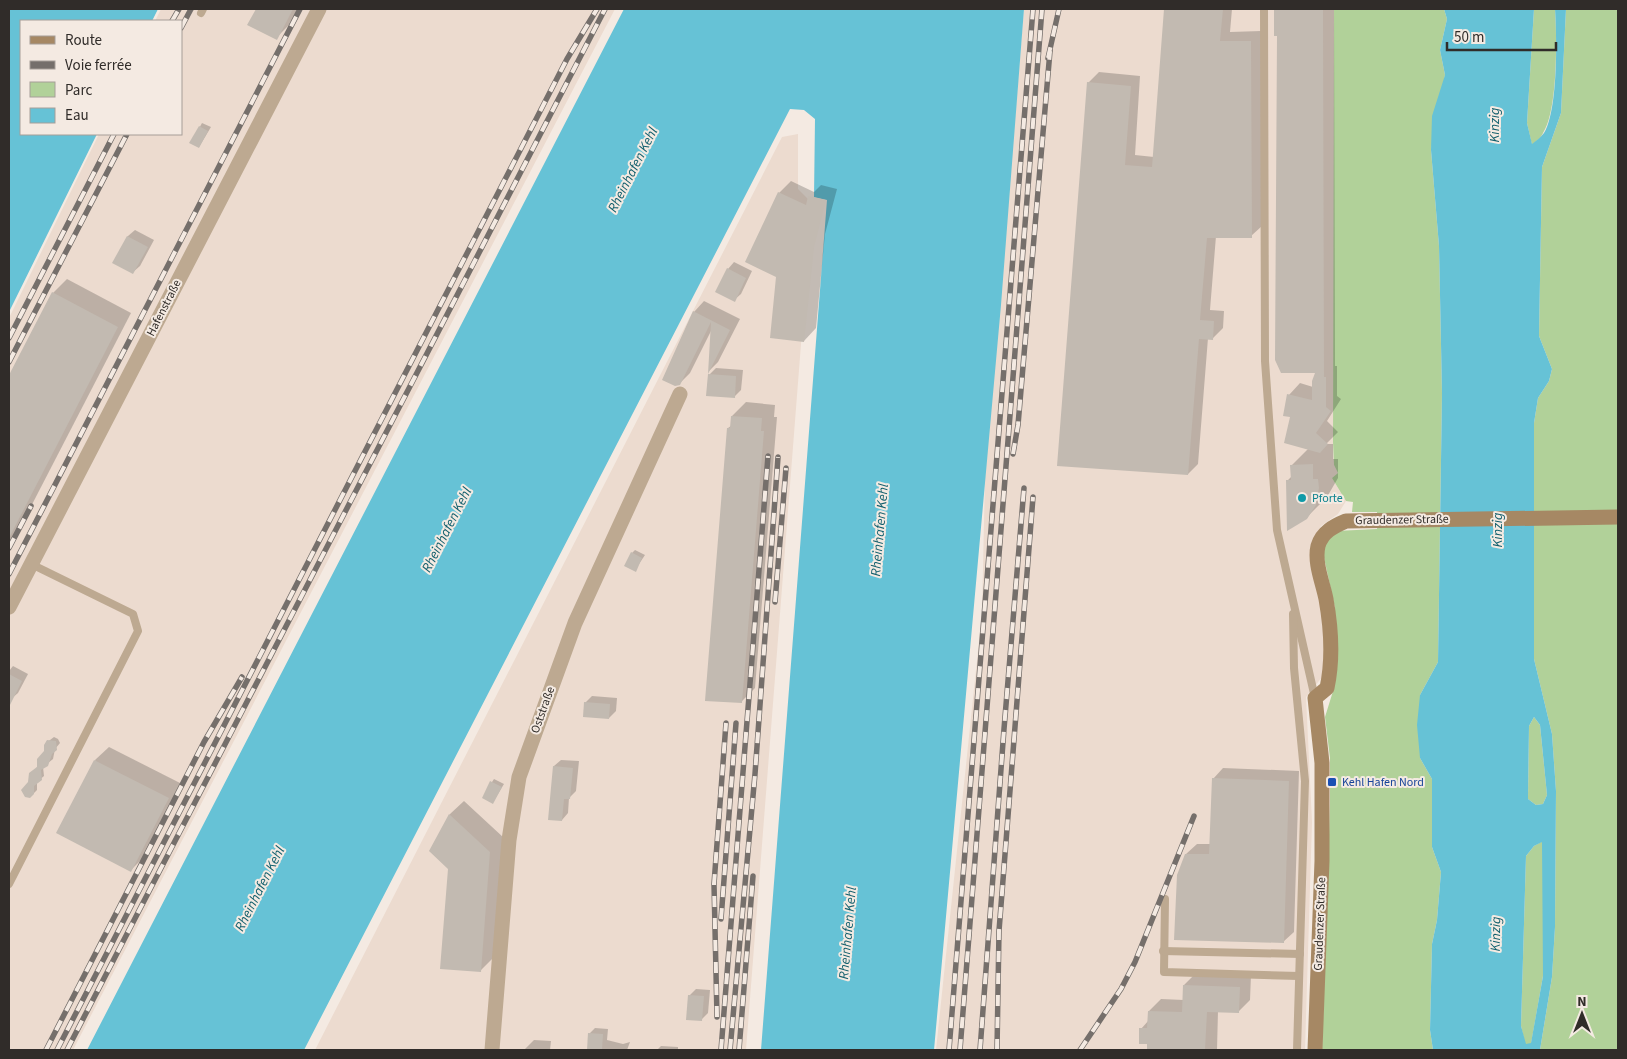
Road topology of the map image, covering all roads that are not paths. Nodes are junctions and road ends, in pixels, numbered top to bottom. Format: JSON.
{"nodes":[{"id":1,"x":319,"y":9,"type":"edge"},
{"id":2,"x":1264,"y":9,"type":"edge"},
{"id":3,"x":680,"y":394,"type":"dead end"},
{"id":4,"x":1618,"y":517,"type":"edge"},
{"id":5,"x":31,"y":564,"type":"junction"},
{"id":6,"x":1293,"y":600,"type":"junction"},
{"id":7,"x":9,"y":607,"type":"edge"},
{"id":8,"x":1315,"y":698,"type":"junction"},
{"id":9,"x":9,"y":884,"type":"edge"},
{"id":10,"x":1165,"y":899,"type":"dead end"},
{"id":11,"x":1163,"y":951,"type":"junction"},
{"id":12,"x":1300,"y":954,"type":"junction"},
{"id":13,"x":1300,"y":976,"type":"junction"},
{"id":14,"x":492,"y":1050,"type":"edge"},
{"id":15,"x":1297,"y":1050,"type":"edge"},
{"id":16,"x":1315,"y":1050,"type":"edge"}],
"edges":[{"from":1,"to":5,"type":"street","name":"Hafenstraße"},
{"from":2,"to":6,"type":"lane"},
{"from":3,"to":14,"type":"street","name":"Oststraße"},
{"from":4,"to":8,"type":"street","name":"Graudenzer Straße"},
{"from":5,"to":7,"type":"street","name":"Hafenstraße"},
{"from":5,"to":9,"type":"lane"},
{"from":6,"to":8,"type":"lane"},
{"from":6,"to":12,"type":"lane"},
{"from":8,"to":16,"type":"street","name":"Graudenzer Straße"},
{"from":10,"to":11,"type":"lane"},
{"from":11,"to":12,"type":"lane"},
{"from":11,"to":13,"type":"lane"},
{"from":12,"to":13,"type":"lane"},
{"from":13,"to":15,"type":"lane"}]}
